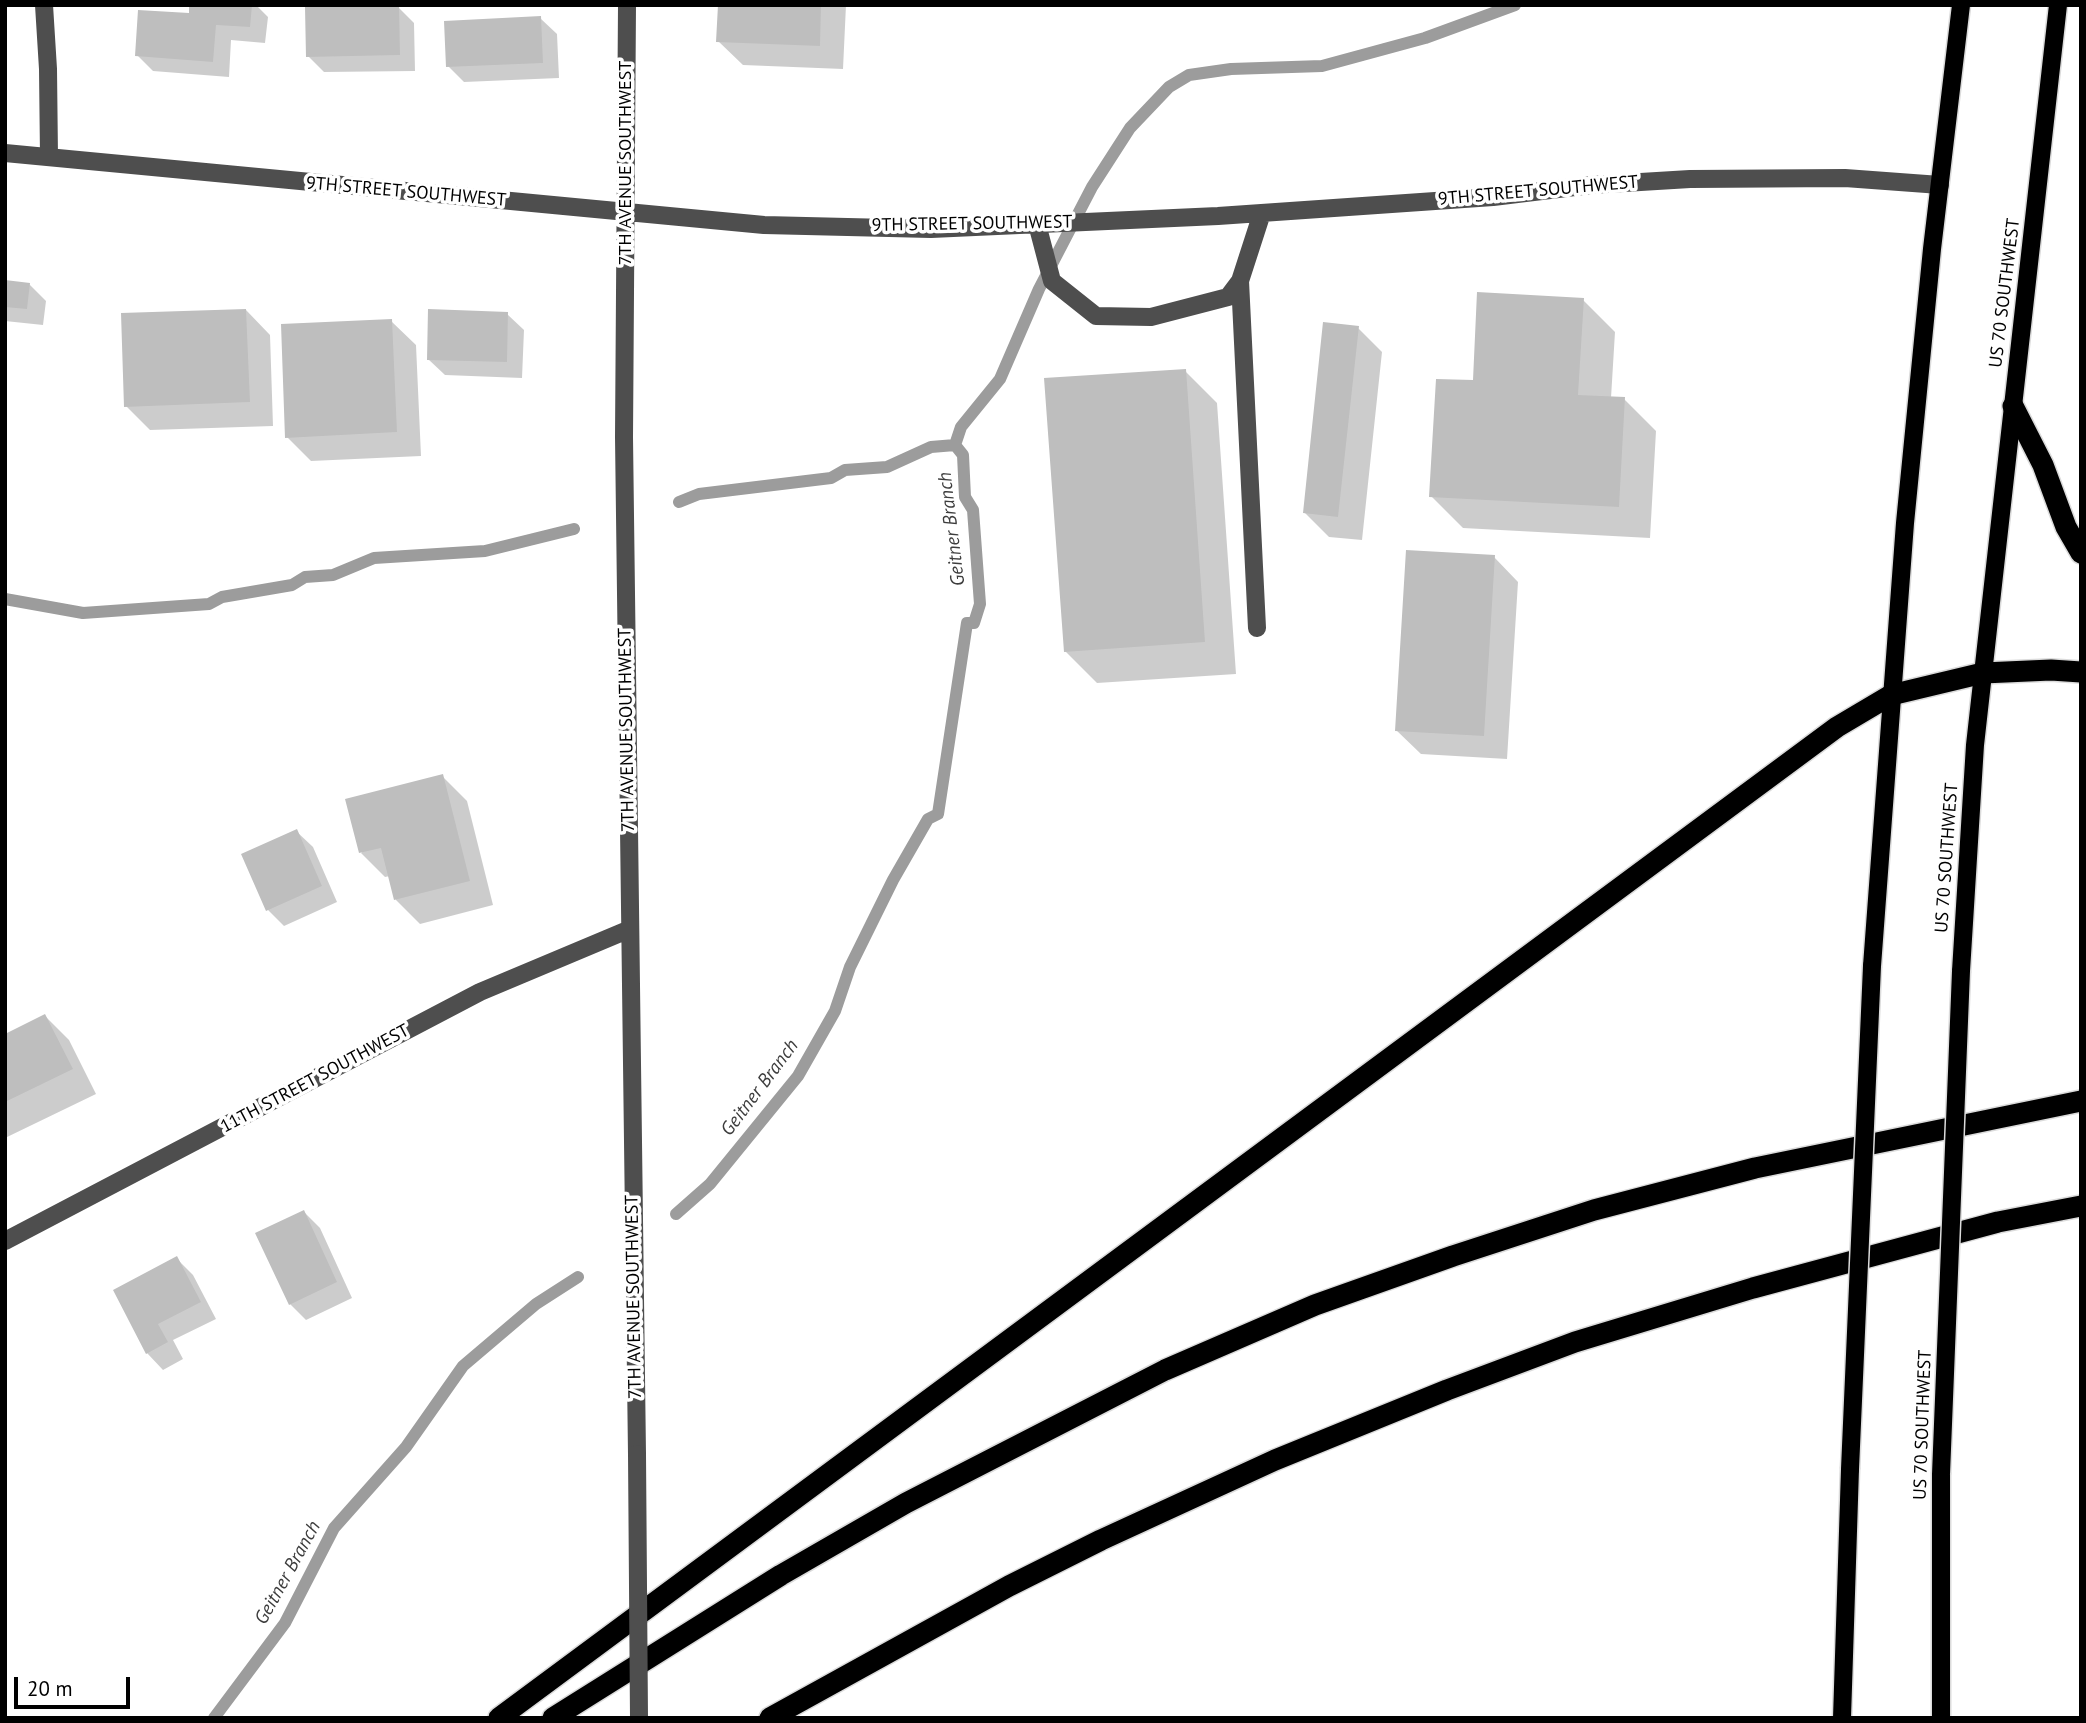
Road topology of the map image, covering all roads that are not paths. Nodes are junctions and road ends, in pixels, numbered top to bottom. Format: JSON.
{"nodes":[{"id":1,"x":44,"y":5,"type":"edge"},
{"id":2,"x":627,"y":5,"type":"edge"},
{"id":3,"x":1961,"y":5,"type":"edge"},
{"id":4,"x":2058,"y":5,"type":"edge"},
{"id":5,"x":5,"y":153,"type":"edge"},
{"id":6,"x":49,"y":158,"type":"junction"},
{"id":7,"x":1940,"y":185,"type":"junction"},
{"id":8,"x":626,"y":212,"type":"junction"},
{"id":9,"x":1262,"y":213,"type":"junction"},
{"id":10,"x":1037,"y":224,"type":"junction"},
{"id":11,"x":1240,"y":281,"type":"junction"},
{"id":12,"x":2013,"y":406,"type":"junction"},
{"id":13,"x":2081,"y":554,"type":"edge"},
{"id":14,"x":1257,"y":628,"type":"dead end"},
{"id":15,"x":1983,"y":673,"type":"junction"},
{"id":16,"x":2081,"y":673,"type":"edge"},
{"id":17,"x":1891,"y":695,"type":"junction"},
{"id":18,"x":630,"y":929,"type":"junction"},
{"id":19,"x":2081,"y":1101,"type":"edge"},
{"id":20,"x":2081,"y":1206,"type":"edge"},
{"id":21,"x":5,"y":1241,"type":"edge"},
{"id":22,"x":499,"y":1718,"type":"edge"},
{"id":23,"x":553,"y":1718,"type":"edge"},
{"id":24,"x":639,"y":1718,"type":"edge"},
{"id":25,"x":769,"y":1718,"type":"edge"},
{"id":26,"x":1842,"y":1718,"type":"edge"},
{"id":27,"x":1941,"y":1718,"type":"edge"}],
"edges":[{"from":1,"to":6,"type":"street"},
{"from":2,"to":8,"type":"street","name":"7TH AVENUE SOUTHWEST"},
{"from":3,"to":7,"type":"main road"},
{"from":4,"to":12,"type":"main road","name":"US 70 SOUTHWEST"},
{"from":5,"to":6,"type":"street","name":"9TH STREET SOUTHWEST"},
{"from":6,"to":8,"type":"street","name":"9TH STREET SOUTHWEST"},
{"from":7,"to":9,"type":"street","name":"9TH STREET SOUTHWEST"},
{"from":7,"to":17,"type":"main road"},
{"from":8,"to":10,"type":"street","name":"9TH STREET SOUTHWEST"},
{"from":8,"to":18,"type":"street","name":"7TH AVENUE SOUTHWEST"},
{"from":9,"to":10,"type":"street","name":"9TH STREET SOUTHWEST"},
{"from":9,"to":11,"type":"street"},
{"from":10,"to":11,"type":"street"},
{"from":11,"to":14,"type":"street"},
{"from":12,"to":13,"type":"highway"},
{"from":12,"to":15,"type":"main road","name":"US 70 SOUTHWEST"},
{"from":15,"to":16,"type":"highway"},
{"from":15,"to":17,"type":"highway"},
{"from":15,"to":27,"type":"main road","name":"US 70 SOUTHWEST","bridge":true},
{"from":17,"to":22,"type":"highway"},
{"from":17,"to":26,"type":"main road","bridge":true},
{"from":18,"to":21,"type":"street","name":"11TH STREET SOUTHWEST"},
{"from":18,"to":24,"type":"street","name":"7TH AVENUE SOUTHWEST","bridge":true},
{"from":19,"to":23,"type":"highway"},
{"from":20,"to":25,"type":"highway"}]}
